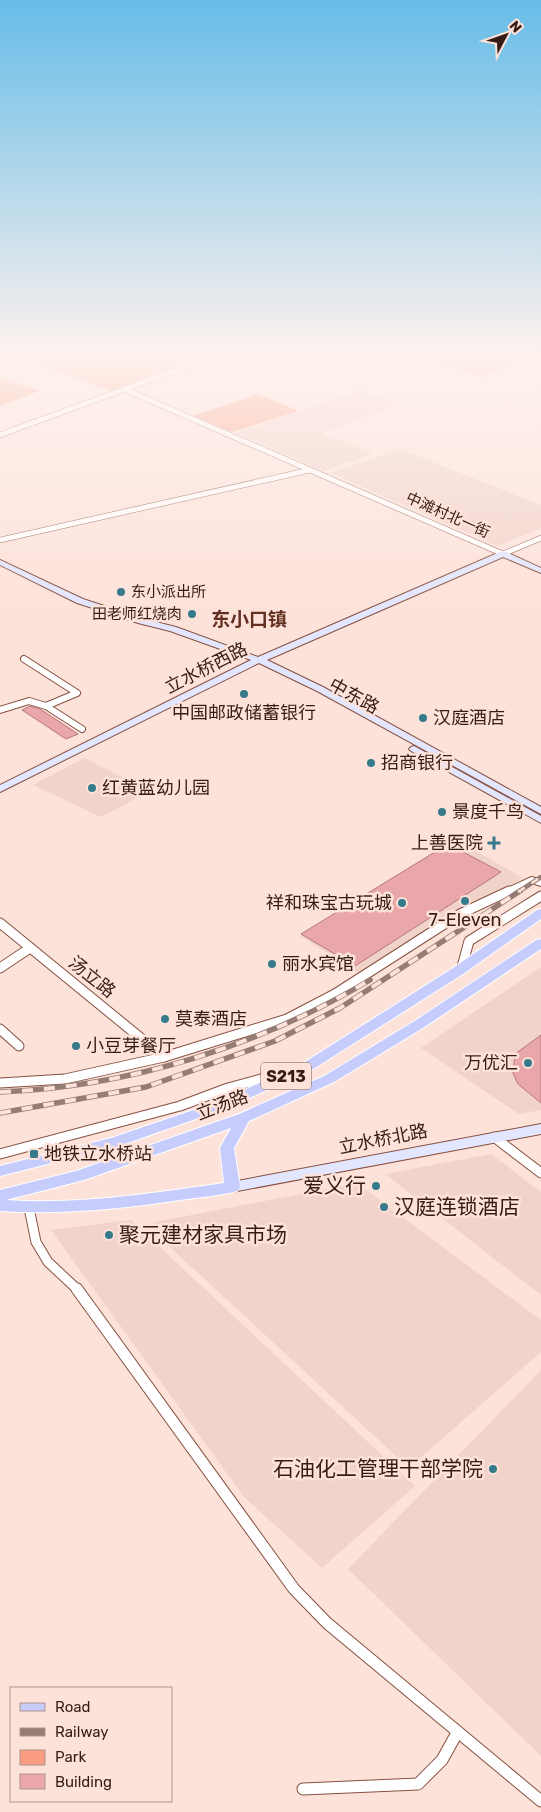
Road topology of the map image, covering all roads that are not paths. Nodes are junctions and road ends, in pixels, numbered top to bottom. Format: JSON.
{"nodes":[{"id":1,"x":244,"y":442,"type":"edge"},
{"id":2,"x":310,"y":470,"type":"junction"},
{"id":3,"x":541,"y":538,"type":"edge"},
{"id":4,"x":0,"y":540,"type":"edge"},
{"id":5,"x":503,"y":554,"type":"junction"},
{"id":6,"x":0,"y":562,"type":"edge"},
{"id":7,"x":541,"y":571,"type":"edge"},
{"id":8,"x":24,"y":659,"type":"dead end"},
{"id":9,"x":255,"y":661,"type":"junction"},
{"id":10,"x":46,"y":706,"type":"junction"},
{"id":11,"x":0,"y":710,"type":"edge"},
{"id":12,"x":82,"y":729,"type":"dead end"},
{"id":13,"x":0,"y":789,"type":"edge"},
{"id":14,"x":541,"y":811,"type":"edge"},
{"id":15,"x":541,"y":820,"type":"edge"},
{"id":16,"x":541,"y":884,"type":"edge"},
{"id":17,"x":541,"y":896,"type":"edge"},
{"id":18,"x":541,"y":913,"type":"edge"},
{"id":19,"x":0,"y":923,"type":"edge"},
{"id":20,"x":541,"y":943,"type":"edge"},
{"id":21,"x":30,"y":948,"type":"junction"},
{"id":22,"x":462,"y":967,"type":"junction"},
{"id":23,"x":0,"y":968,"type":"edge"},
{"id":24,"x":0,"y":1029,"type":"edge"},
{"id":25,"x":19,"y":1046,"type":"dead end"},
{"id":26,"x":164,"y":1057,"type":"junction"},
{"id":27,"x":310,"y":1065,"type":"junction"},
{"id":28,"x":0,"y":1083,"type":"edge"},
{"id":29,"x":244,"y":1118,"type":"junction"},
{"id":30,"x":541,"y":1129,"type":"edge"},
{"id":31,"x":494,"y":1137,"type":"junction"},
{"id":32,"x":0,"y":1154,"type":"edge"},
{"id":33,"x":0,"y":1171,"type":"edge"},
{"id":34,"x":541,"y":1173,"type":"edge"},
{"id":35,"x":232,"y":1186,"type":"junction"},
{"id":36,"x":0,"y":1196,"type":"edge"},
{"id":37,"x":0,"y":1205,"type":"edge"},
{"id":38,"x":29,"y":1208,"type":"junction"},
{"id":39,"x":457,"y":1733,"type":"junction"},
{"id":40,"x":303,"y":1789,"type":"dead end"},
{"id":41,"x":541,"y":1801,"type":"edge"}],
"edges":[{"from":1,"to":2,"type":"street","name":"中滩村北一街"},
{"from":2,"to":4,"type":"street"},
{"from":2,"to":5,"type":"street","name":"中滩村北一街"},
{"from":3,"to":5,"type":"street","name":"立水桥西路"},
{"from":5,"to":7,"type":"street","name":"中滩村北一街"},
{"from":5,"to":9,"type":"street","name":"立水桥西路"},
{"from":6,"to":9,"type":"street","name":"中东路"},
{"from":8,"to":10,"type":"street"},
{"from":9,"to":13,"type":"street","name":"立水桥西路"},
{"from":9,"to":14,"type":"street","name":"中东路"},
{"from":9,"to":15,"type":"street","name":"中东路"},
{"from":10,"to":11,"type":"street"},
{"from":10,"to":12,"type":"street"},
{"from":16,"to":26,"type":"street"},
{"from":17,"to":22,"type":"street"},
{"from":18,"to":22,"type":"main road","name":"立汤路","number":"S213"},
{"from":19,"to":21,"type":"street","name":"汤立路"},
{"from":20,"to":29,"type":"main road","name":"立汤路","number":"S213"},
{"from":21,"to":23,"type":"street"},
{"from":21,"to":26,"type":"street","name":"汤立路"},
{"from":22,"to":27,"type":"main road","name":"立汤路","number":"S213"},
{"from":24,"to":25,"type":"street"},
{"from":26,"to":28,"type":"street"},
{"from":27,"to":32,"type":"street","name":"立汤路","number":"S213"},
{"from":27,"to":33,"type":"main road","name":"立汤路","number":"S213"},
{"from":29,"to":35,"type":"main road"},
{"from":29,"to":36,"type":"main road","name":"立汤路","number":"S213"},
{"from":30,"to":31,"type":"street","name":"立水桥北路"},
{"from":31,"to":34,"type":"street"},
{"from":31,"to":35,"type":"street","name":"立水桥北路"},
{"from":35,"to":38,"type":"main road"},
{"from":37,"to":38,"type":"main road"},
{"from":38,"to":39,"type":"street"},
{"from":39,"to":40,"type":"street"},
{"from":39,"to":41,"type":"street"}]}
